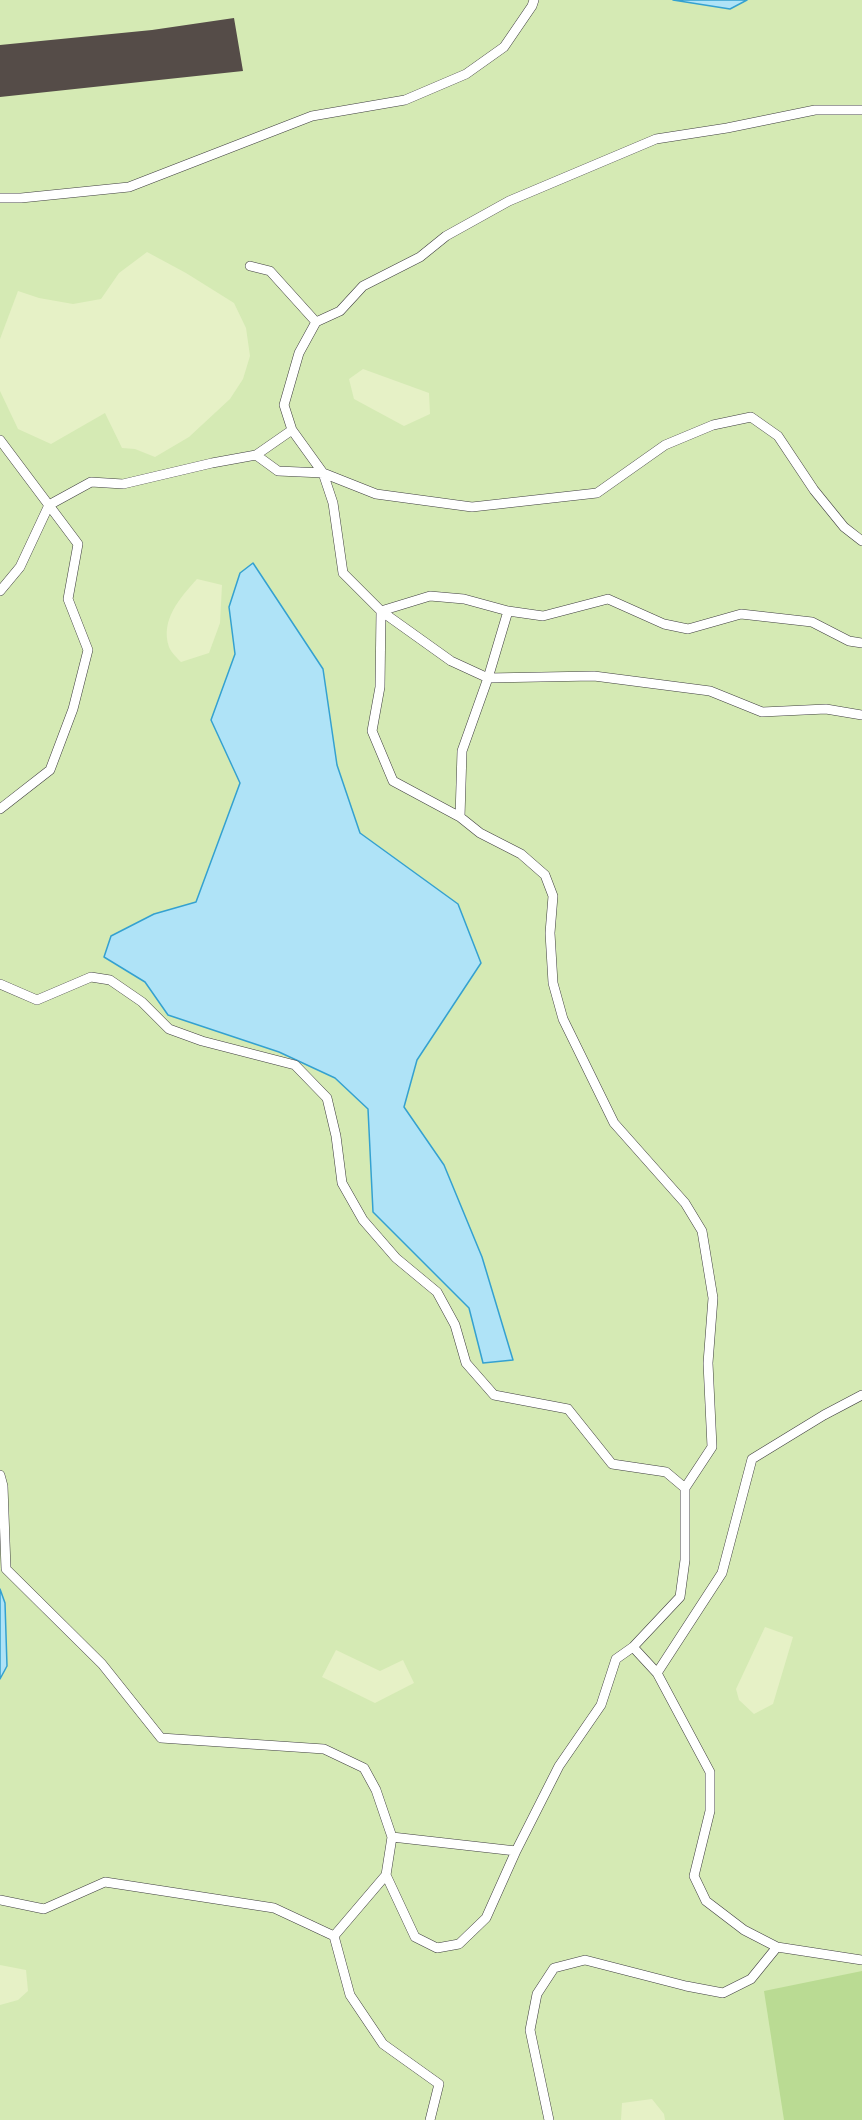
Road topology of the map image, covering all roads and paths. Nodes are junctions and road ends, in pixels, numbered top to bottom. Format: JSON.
{"nodes":[{"id":1,"x":534,"y":0,"type":"edge"},
{"id":2,"x":862,"y":110,"type":"edge"},
{"id":3,"x":0,"y":198,"type":"edge"},
{"id":4,"x":250,"y":266,"type":"dead end"},
{"id":5,"x":316,"y":322,"type":"junction"},
{"id":6,"x":292,"y":430,"type":"junction"},
{"id":7,"x":0,"y":440,"type":"edge"},
{"id":8,"x":256,"y":455,"type":"junction"},
{"id":9,"x":323,"y":473,"type":"junction"},
{"id":10,"x":49,"y":505,"type":"junction"},
{"id":11,"x":862,"y":541,"type":"edge"},
{"id":12,"x":0,"y":591,"type":"edge"},
{"id":13,"x":381,"y":611,"type":"junction"},
{"id":14,"x":508,"y":611,"type":"junction"},
{"id":15,"x":862,"y":643,"type":"edge"},
{"id":16,"x":488,"y":678,"type":"junction"},
{"id":17,"x":862,"y":715,"type":"edge"},
{"id":18,"x":0,"y":810,"type":"edge"},
{"id":19,"x":460,"y":818,"type":"junction"},
{"id":20,"x":0,"y":985,"type":"edge"},
{"id":21,"x":862,"y":1395,"type":"edge"},
{"id":22,"x":0,"y":1475,"type":"edge"},
{"id":23,"x":685,"y":1488,"type":"junction"},
{"id":24,"x":633,"y":1647,"type":"junction"},
{"id":25,"x":657,"y":1673,"type":"junction"},
{"id":26,"x":392,"y":1837,"type":"junction"},
{"id":27,"x":516,"y":1851,"type":"junction"},
{"id":28,"x":386,"y":1875,"type":"junction"},
{"id":29,"x":0,"y":1900,"type":"edge"},
{"id":30,"x":334,"y":1936,"type":"junction"},
{"id":31,"x":777,"y":1947,"type":"junction"},
{"id":32,"x":862,"y":1960,"type":"edge"},
{"id":33,"x":430,"y":2120,"type":"edge"},
{"id":34,"x":549,"y":2120,"type":"edge"}],
"edges":[{"from":1,"to":3,"type":"lane"},
{"from":2,"to":5,"type":"lane"},
{"from":4,"to":5,"type":"lane"},
{"from":5,"to":6,"type":"lane"},
{"from":6,"to":8,"type":"lane"},
{"from":6,"to":9,"type":"lane"},
{"from":7,"to":10,"type":"lane"},
{"from":8,"to":9,"type":"lane"},
{"from":8,"to":10,"type":"lane"},
{"from":9,"to":11,"type":"lane"},
{"from":9,"to":13,"type":"lane"},
{"from":10,"to":12,"type":"lane"},
{"from":10,"to":18,"type":"lane"},
{"from":13,"to":14,"type":"lane"},
{"from":13,"to":16,"type":"lane"},
{"from":13,"to":19,"type":"lane"},
{"from":14,"to":15,"type":"lane"},
{"from":14,"to":16,"type":"lane"},
{"from":16,"to":17,"type":"lane"},
{"from":16,"to":19,"type":"lane"},
{"from":19,"to":23,"type":"lane"},
{"from":20,"to":23,"type":"lane"},
{"from":21,"to":25,"type":"lane"},
{"from":22,"to":26,"type":"lane"},
{"from":23,"to":24,"type":"lane"},
{"from":24,"to":25,"type":"lane"},
{"from":24,"to":27,"type":"lane"},
{"from":25,"to":31,"type":"lane"},
{"from":26,"to":27,"type":"lane"},
{"from":26,"to":28,"type":"lane"},
{"from":27,"to":28,"type":"lane"},
{"from":28,"to":30,"type":"lane"},
{"from":29,"to":30,"type":"lane"},
{"from":30,"to":33,"type":"lane"},
{"from":31,"to":32,"type":"lane"},
{"from":31,"to":34,"type":"lane"}]}
